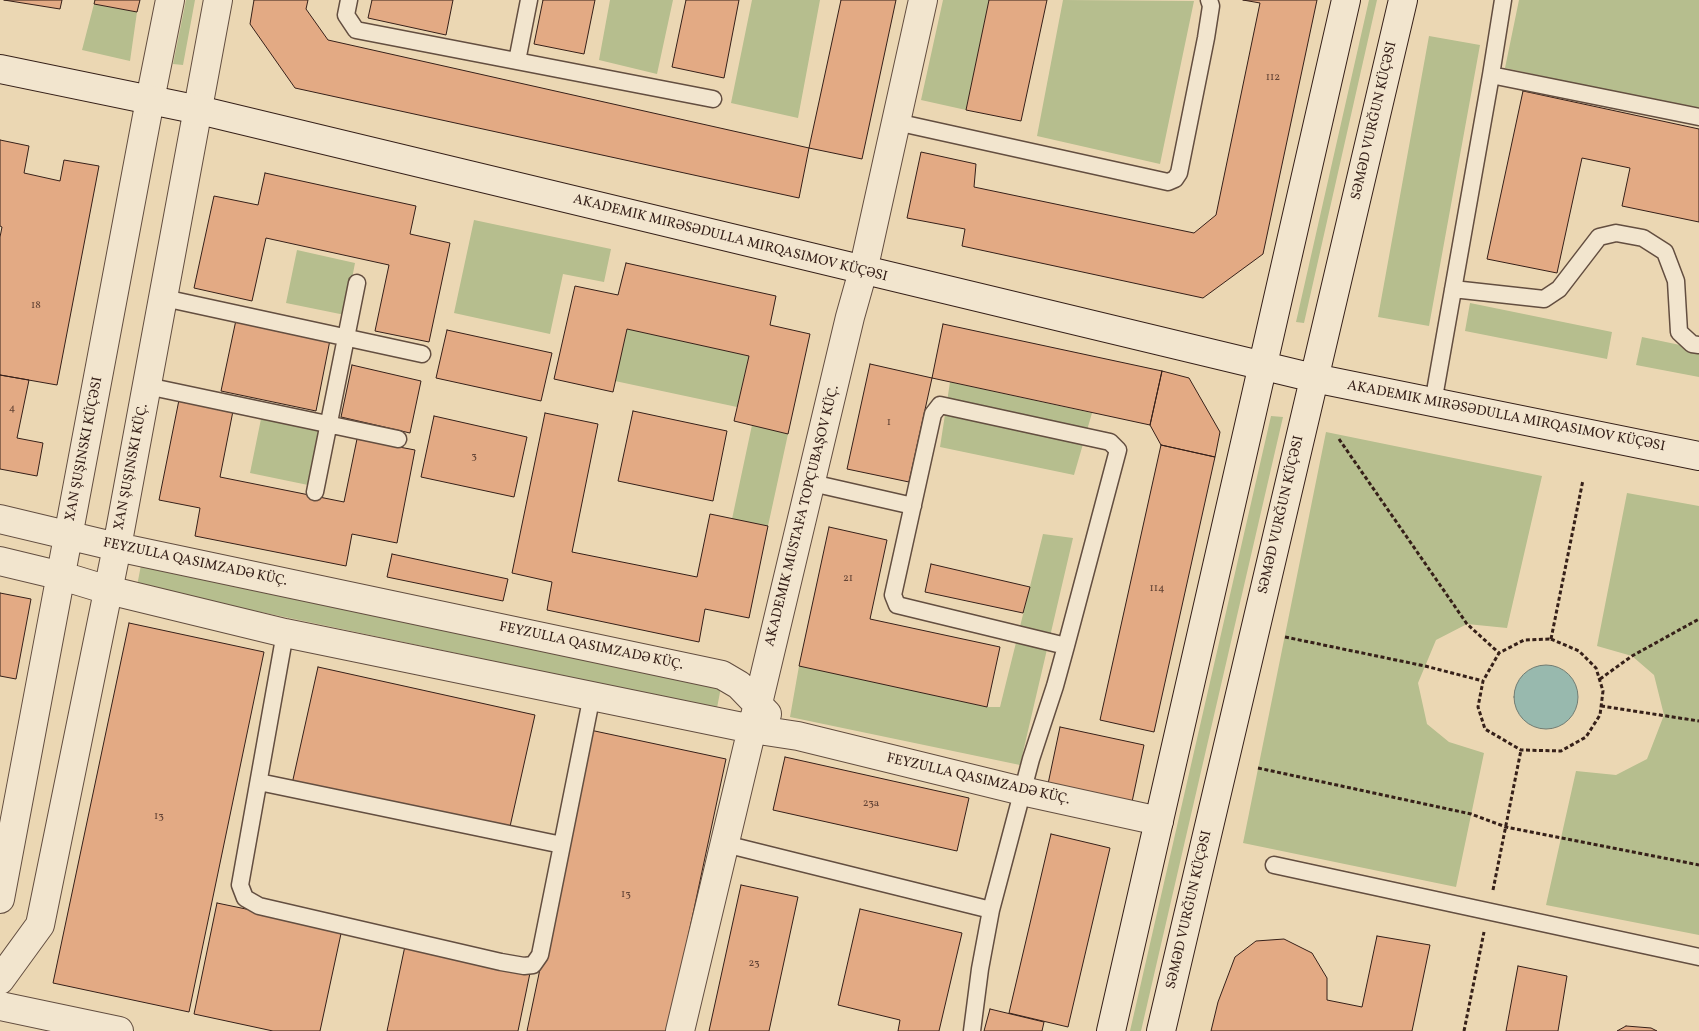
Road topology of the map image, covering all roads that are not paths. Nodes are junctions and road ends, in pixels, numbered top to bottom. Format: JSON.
{"nodes":[{"id":1,"x":170,"y":0,"type":"edge"},
{"id":2,"x":218,"y":0,"type":"edge"},
{"id":3,"x":349,"y":0,"type":"edge"},
{"id":4,"x":529,"y":0,"type":"edge"},
{"id":5,"x":924,"y":0,"type":"edge"},
{"id":6,"x":1209,"y":0,"type":"edge"},
{"id":7,"x":1346,"y":0,"type":"edge"},
{"id":8,"x":1403,"y":0,"type":"edge"},
{"id":9,"x":1502,"y":0,"type":"edge"},
{"id":10,"x":517,"y":61,"type":"junction"},
{"id":11,"x":0,"y":69,"type":"edge"},
{"id":12,"x":1491,"y":75,"type":"junction"},
{"id":13,"x":713,"y":99,"type":"dead end"},
{"id":14,"x":150,"y":100,"type":"junction"},
{"id":15,"x":198,"y":110,"type":"junction"},
{"id":16,"x":1699,"y":117,"type":"edge"},
{"id":17,"x":896,"y":122,"type":"junction"},
{"id":18,"x":863,"y":271,"type":"junction"},
{"id":19,"x":357,"y":283,"type":"dead end"},
{"id":20,"x":1454,"y":289,"type":"junction"},
{"id":21,"x":164,"y":298,"type":"junction"},
{"id":22,"x":346,"y":338,"type":"junction"},
{"id":23,"x":1699,"y":345,"type":"edge"},
{"id":24,"x":422,"y":354,"type":"dead end"},
{"id":25,"x":1262,"y":366,"type":"junction"},
{"id":26,"x":1314,"y":378,"type":"junction"},
{"id":27,"x":147,"y":386,"type":"junction"},
{"id":28,"x":1432,"y":403,"type":"junction"},
{"id":29,"x":329,"y":424,"type":"junction"},
{"id":30,"x":398,"y":439,"type":"dead end"},
{"id":31,"x":1699,"y":456,"type":"edge"},
{"id":32,"x":812,"y":483,"type":"junction"},
{"id":33,"x":315,"y":492,"type":"dead end"},
{"id":34,"x":913,"y":506,"type":"junction"},
{"id":35,"x":0,"y":519,"type":"edge"},
{"id":36,"x":68,"y":536,"type":"junction"},
{"id":37,"x":117,"y":547,"type":"junction"},
{"id":38,"x":0,"y":561,"type":"edge"},
{"id":39,"x":62,"y":576,"type":"junction"},
{"id":40,"x":108,"y":590,"type":"junction"},
{"id":41,"x":285,"y":633,"type":"junction"},
{"id":42,"x":1066,"y":646,"type":"junction"},
{"id":43,"x":592,"y":695,"type":"junction"},
{"id":44,"x":755,"y":716,"type":"junction"},
{"id":45,"x":258,"y":782,"type":"junction"},
{"id":46,"x":1022,"y":791,"type":"junction"},
{"id":47,"x":1159,"y":821,"type":"junction"},
{"id":48,"x":725,"y":844,"type":"junction"},
{"id":49,"x":562,"y":845,"type":"junction"},
{"id":50,"x":1274,"y":865,"type":"dead end"},
{"id":51,"x":0,"y":899,"type":"edge"},
{"id":52,"x":991,"y":910,"type":"junction"},
{"id":53,"x":1699,"y":957,"type":"edge"},
{"id":54,"x":0,"y":980,"type":"edge"},
{"id":55,"x":0,"y":1006,"type":"edge"},
{"id":56,"x":119,"y":1031,"type":"edge"},
{"id":57,"x":680,"y":1031,"type":"edge"},
{"id":58,"x":972,"y":1031,"type":"edge"},
{"id":59,"x":1111,"y":1031,"type":"edge"},
{"id":60,"x":1162,"y":1031,"type":"edge"}],
"edges":[{"from":1,"to":14,"type":"street","name":"XAN ŞUŞINSKI KÜÇƏSI"},
{"from":2,"to":15,"type":"street","name":"XAN ŞUŞINSKI KÜÇ."},
{"from":3,"to":10,"type":"lane"},
{"from":4,"to":10,"type":"lane"},
{"from":5,"to":17,"type":"street","name":"AKADEMIK MUSTAFA TOPÇUBAŞOV KÜÇ."},
{"from":6,"to":17,"type":"lane"},
{"from":7,"to":25,"type":"street"},
{"from":8,"to":26,"type":"street","name":"SƏMƏD VURĞUN KÜÇƏSI"},
{"from":9,"to":12,"type":"lane"},
{"from":10,"to":13,"type":"lane"},
{"from":11,"to":14,"type":"street"},
{"from":12,"to":16,"type":"lane"},
{"from":12,"to":20,"type":"lane"},
{"from":14,"to":15,"type":"street"},
{"from":14,"to":36,"type":"street","name":"XAN ŞUŞINSKI KÜÇƏSI"},
{"from":15,"to":18,"type":"street"},
{"from":15,"to":21,"type":"street","name":"XAN ŞUŞINSKI KÜÇ."},
{"from":17,"to":18,"type":"street","name":"AKADEMIK MUSTAFA TOPÇUBAŞOV KÜÇ."},
{"from":18,"to":25,"type":"street"},
{"from":18,"to":32,"type":"street","name":"AKADEMIK MUSTAFA TOPÇUBAŞOV KÜÇ."},
{"from":19,"to":22,"type":"lane"},
{"from":20,"to":23,"type":"lane"},
{"from":20,"to":28,"type":"lane"},
{"from":21,"to":22,"type":"lane"},
{"from":21,"to":27,"type":"street","name":"XAN ŞUŞINSKI KÜÇ."},
{"from":22,"to":24,"type":"lane"},
{"from":22,"to":29,"type":"lane"},
{"from":25,"to":26,"type":"street"},
{"from":25,"to":47,"type":"street"},
{"from":26,"to":28,"type":"street"},
{"from":26,"to":60,"type":"street","name":"SƏMƏD VURĞUN KÜÇƏSI"},
{"from":27,"to":29,"type":"lane"},
{"from":27,"to":37,"type":"street","name":"XAN ŞUŞINSKI KÜÇ."},
{"from":28,"to":31,"type":"street"},
{"from":29,"to":30,"type":"lane"},
{"from":29,"to":33,"type":"lane"},
{"from":32,"to":34,"type":"lane"},
{"from":32,"to":44,"type":"street","name":"AKADEMIK MUSTAFA TOPÇUBAŞOV KÜÇ."},
{"from":34,"to":42,"type":"lane"},
{"from":34,"to":42,"type":"lane"},
{"from":35,"to":36,"type":"street"},
{"from":36,"to":37,"type":"street"},
{"from":36,"to":39,"type":"street","name":"XAN ŞUŞINSKI KÜÇƏSI"},
{"from":37,"to":40,"type":"street","name":"XAN ŞUŞINSKI KÜÇ."},
{"from":37,"to":44,"type":"street"},
{"from":38,"to":39,"type":"street"},
{"from":39,"to":40,"type":"street"},
{"from":39,"to":51,"type":"street","name":"XAN ŞUŞINSKI KÜÇƏSI"},
{"from":40,"to":41,"type":"street"},
{"from":40,"to":54,"type":"street","name":"XAN ŞUŞINSKI KÜÇ."},
{"from":41,"to":43,"type":"street"},
{"from":41,"to":45,"type":"lane"},
{"from":42,"to":46,"type":"lane"},
{"from":43,"to":44,"type":"street"},
{"from":43,"to":49,"type":"lane"},
{"from":44,"to":46,"type":"street"},
{"from":44,"to":48,"type":"street","name":"AKADEMIK MUSTAFA TOPÇUBAŞOV KÜÇ."},
{"from":45,"to":49,"type":"lane"},
{"from":45,"to":49,"type":"lane"},
{"from":46,"to":47,"type":"street"},
{"from":46,"to":52,"type":"lane"},
{"from":47,"to":59,"type":"street"},
{"from":48,"to":52,"type":"lane"},
{"from":48,"to":57,"type":"street","name":"AKADEMIK MUSTAFA TOPÇUBAŞOV KÜÇ."},
{"from":50,"to":53,"type":"lane"},
{"from":52,"to":58,"type":"lane"},
{"from":55,"to":56,"type":"street"}]}
